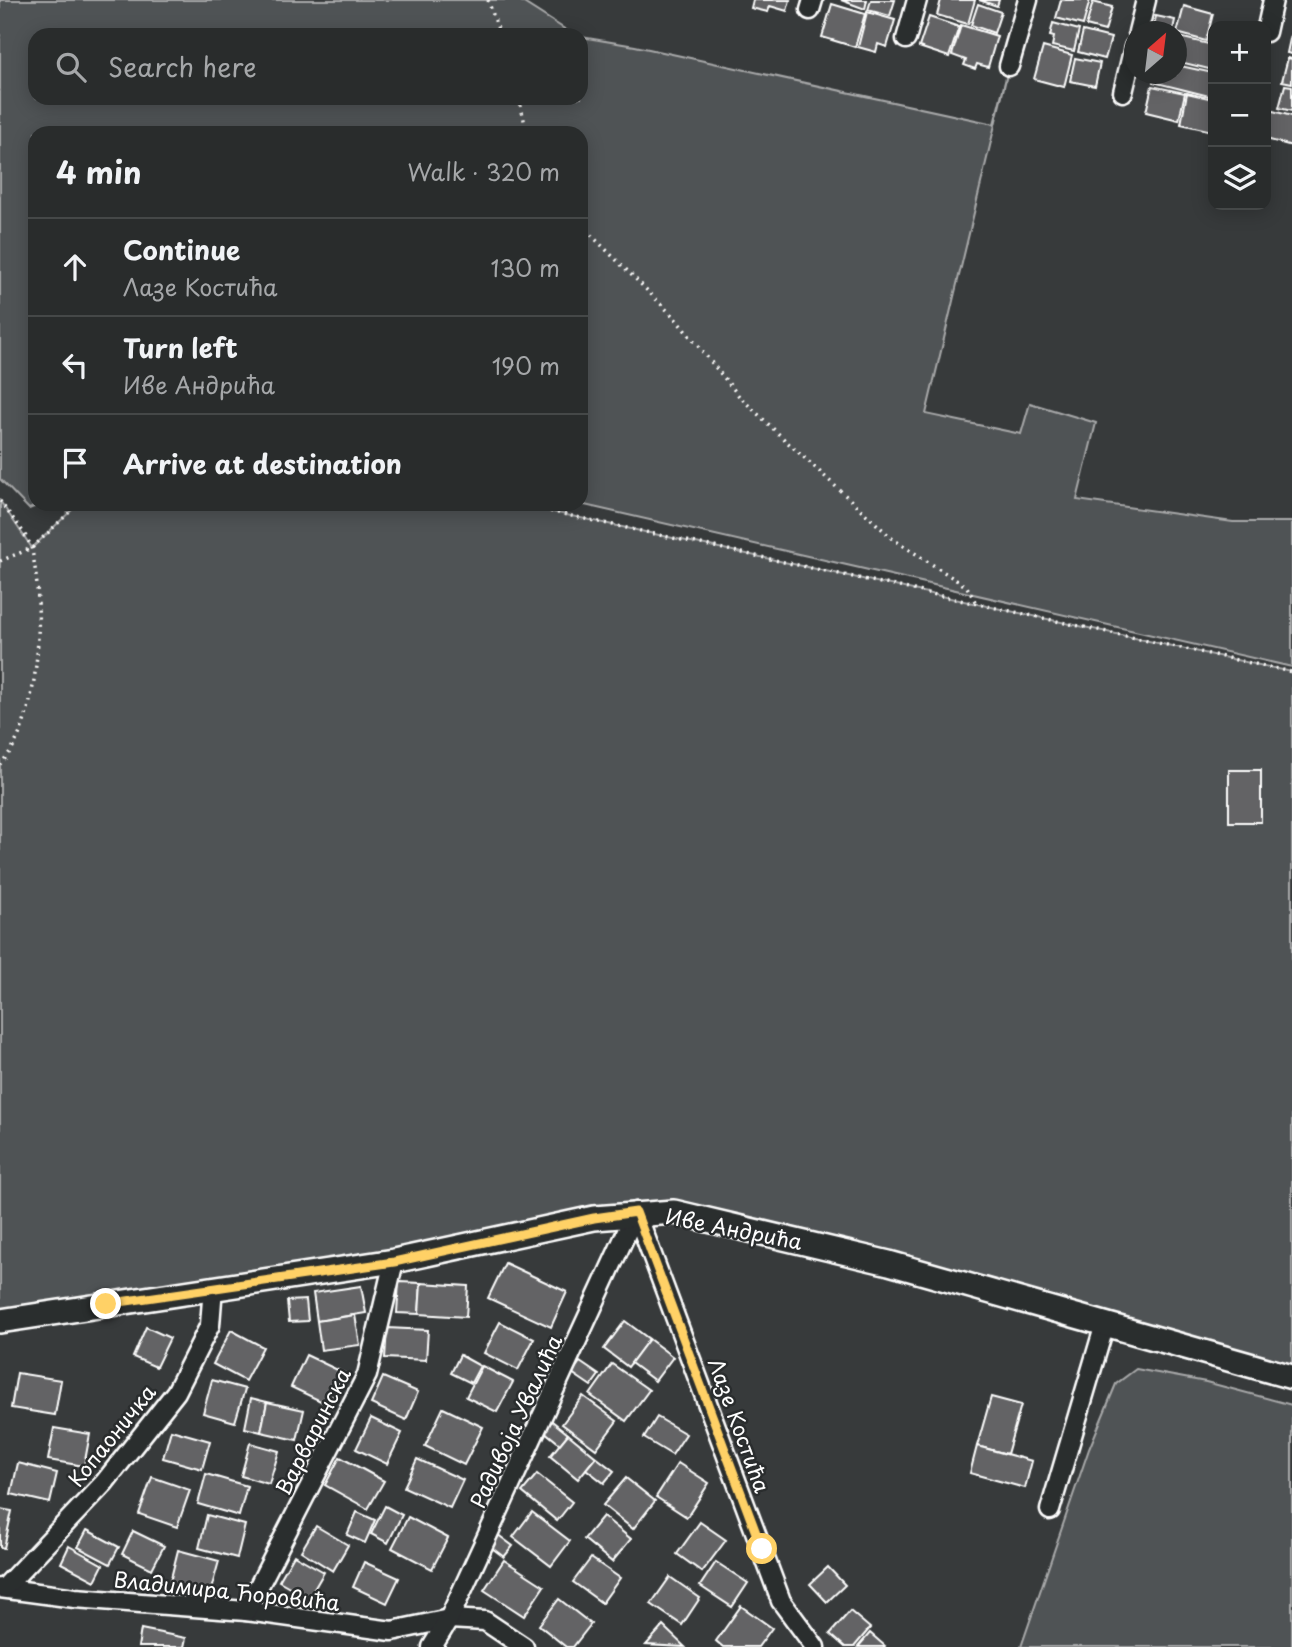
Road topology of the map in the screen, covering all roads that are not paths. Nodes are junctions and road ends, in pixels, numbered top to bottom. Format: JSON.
{"nodes":[{"id":1,"x":917,"y":0,"type":"edge"},
{"id":2,"x":1028,"y":0,"type":"edge"},
{"id":3,"x":1146,"y":0,"type":"edge"},
{"id":4,"x":1273,"y":0,"type":"edge"},
{"id":5,"x":1141,"y":21,"type":"edge"},
{"id":6,"x":1268,"y":21,"type":"edge"},
{"id":7,"x":906,"y":39,"type":"dead end"},
{"id":8,"x":1009,"y":66,"type":"dead end"},
{"id":9,"x":1125,"y":84,"type":"edge"},
{"id":10,"x":1123,"y":92,"type":"dead end"},
{"id":11,"x":636,"y":1212,"type":"junction"},
{"id":12,"x":394,"y":1262,"type":"junction"},
{"id":13,"x":213,"y":1287,"type":"junction"},
{"id":14,"x":0,"y":1321,"type":"edge"},
{"id":15,"x":1105,"y":1324,"type":"junction"},
{"id":16,"x":1292,"y":1377,"type":"edge"},
{"id":17,"x":1050,"y":1510,"type":"dead end"},
{"id":18,"x":2,"y":1588,"type":"edge"},
{"id":19,"x":246,"y":1611,"type":"junction"},
{"id":20,"x":449,"y":1619,"type":"junction"},
{"id":21,"x":432,"y":1647,"type":"edge"},
{"id":22,"x":524,"y":1647,"type":"edge"},
{"id":23,"x":815,"y":1647,"type":"edge"}],
"edges":[{"from":1,"to":7,"type":"street"},
{"from":2,"to":8,"type":"street"},
{"from":3,"to":5,"type":"street"},
{"from":4,"to":6,"type":"street"},
{"from":9,"to":10,"type":"street"},
{"from":11,"to":12,"type":"street","name":"Иве Андрића"},
{"from":11,"to":15,"type":"street","name":"Иве Андрића"},
{"from":11,"to":20,"type":"street","name":"Радивоја Увалића"},
{"from":11,"to":23,"type":"street","name":"Лазе Костића"},
{"from":12,"to":13,"type":"street","name":"Иве Андрића"},
{"from":12,"to":19,"type":"street","name":"Варваринска"},
{"from":13,"to":14,"type":"street","name":"Иве Андрића"},
{"from":13,"to":18,"type":"street","name":"Копаоничка"},
{"from":15,"to":16,"type":"street","name":"Иве Андрића"},
{"from":15,"to":17,"type":"street"},
{"from":18,"to":19,"type":"street","name":"Владимира Ћоровића"},
{"from":19,"to":20,"type":"street","name":"Владимира Ћоровића"},
{"from":20,"to":21,"type":"street","name":"Радивоја Увалића"},
{"from":20,"to":22,"type":"street","name":"Владимира Ћоровића"}]}
